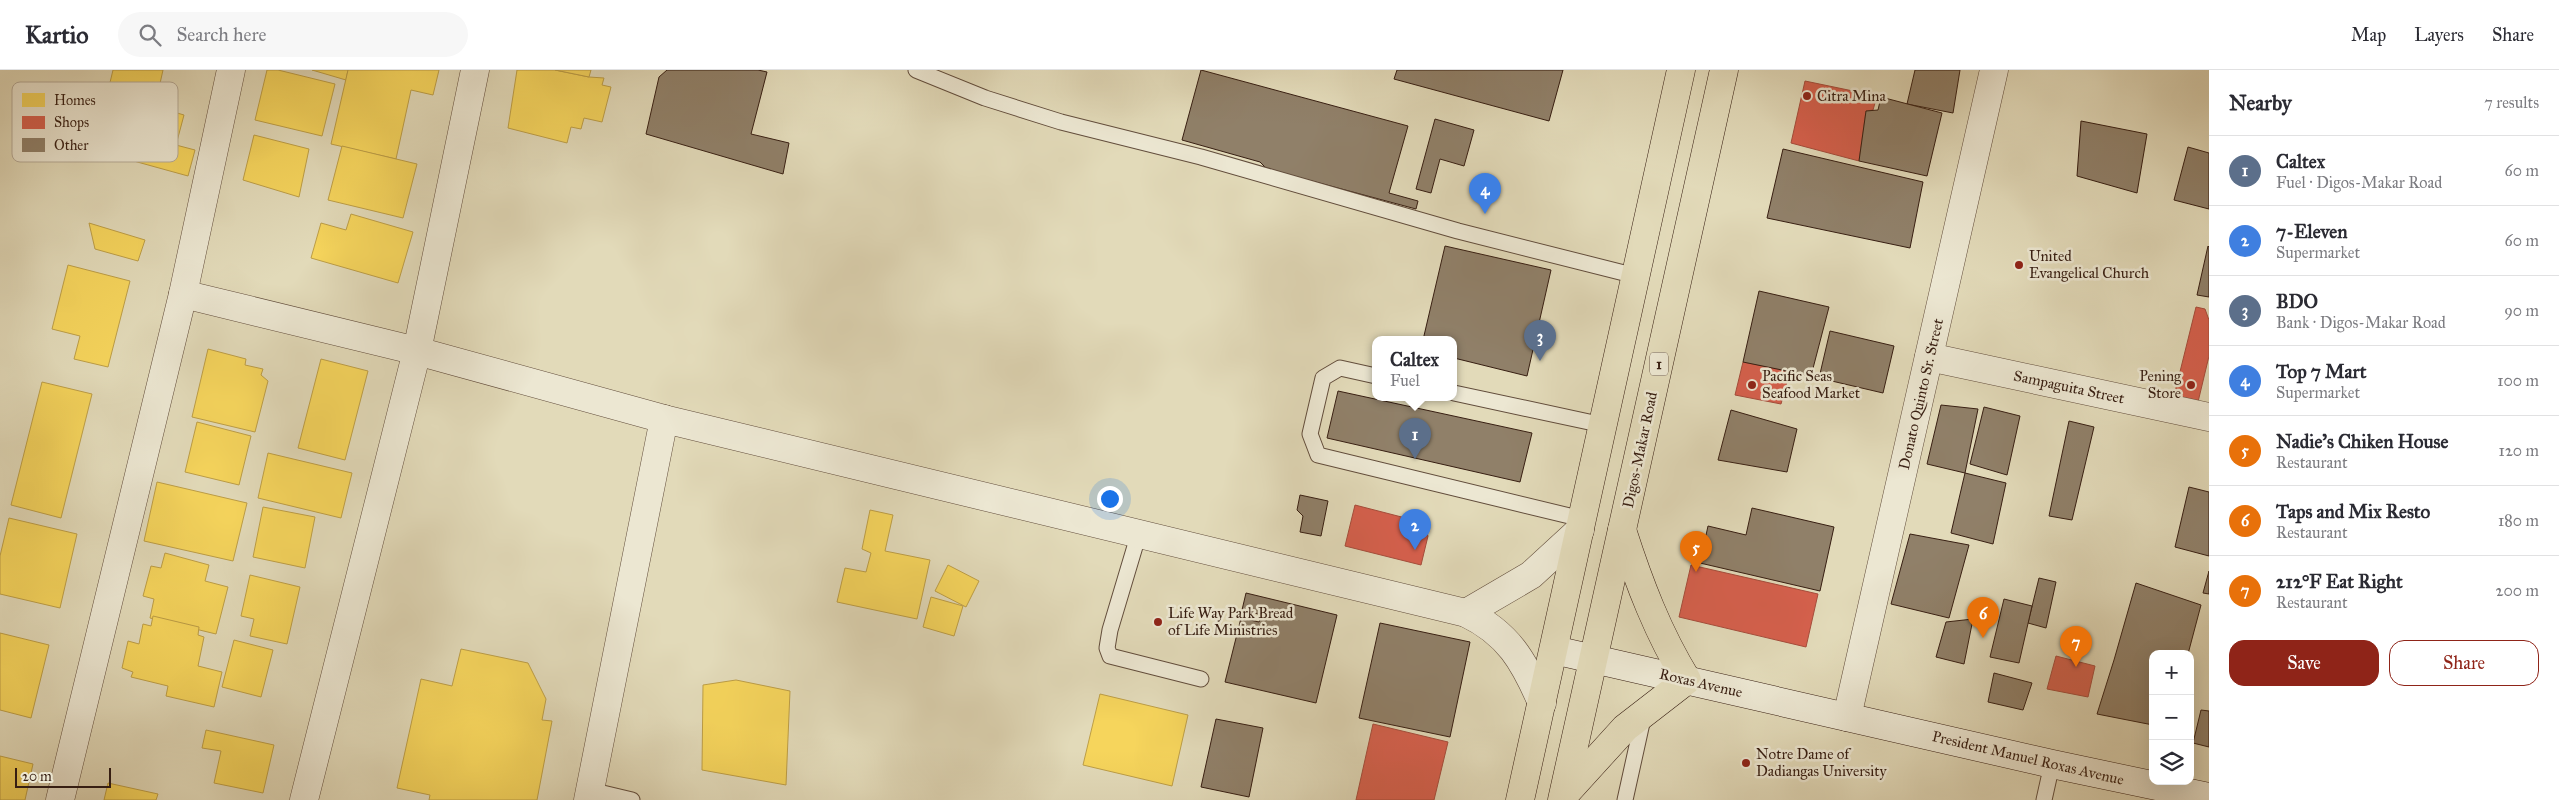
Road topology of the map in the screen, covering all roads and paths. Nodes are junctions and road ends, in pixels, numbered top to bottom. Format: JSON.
{"nodes":[{"id":1,"x":230,"y":70,"type":"edge"},
{"id":2,"x":474,"y":70,"type":"edge"},
{"id":3,"x":916,"y":70,"type":"edge"},
{"id":4,"x":1681,"y":70,"type":"edge"},
{"id":5,"x":1724,"y":70,"type":"edge"},
{"id":6,"x":1994,"y":70,"type":"edge"},
{"id":7,"x":1636,"y":276,"type":"junction"},
{"id":8,"x":183,"y":294,"type":"junction"},
{"id":9,"x":417,"y":351,"type":"junction"},
{"id":10,"x":1929,"y":357,"type":"junction"},
{"id":11,"x":1372,"y":375,"type":"edge"},
{"id":12,"x":1457,"y":394,"type":"edge"},
{"id":13,"x":2209,"y":417,"type":"edge"},
{"id":14,"x":664,"y":419,"type":"junction"},
{"id":15,"x":1603,"y":425,"type":"junction"},
{"id":16,"x":1581,"y":525,"type":"junction"},
{"id":17,"x":1622,"y":530,"type":"junction"},
{"id":18,"x":1138,"y":533,"type":"junction"},
{"id":19,"x":1466,"y":613,"type":"junction"},
{"id":20,"x":1554,"y":650,"type":"junction"},
{"id":21,"x":1594,"y":659,"type":"junction"},
{"id":22,"x":1201,"y":679,"type":"dead end"},
{"id":23,"x":1687,"y":680,"type":"junction"},
{"id":24,"x":1542,"y":703,"type":"junction"},
{"id":25,"x":1645,"y":711,"type":"junction"},
{"id":26,"x":1847,"y":717,"type":"junction"},
{"id":27,"x":2052,"y":764,"type":"junction"},
{"id":28,"x":589,"y":795,"type":"edge"},
{"id":29,"x":2209,"y":797,"type":"edge"},
{"id":30,"x":1562,"y":799,"type":"edge"},
{"id":31,"x":60,"y":800,"type":"edge"},
{"id":32,"x":304,"y":800,"type":"edge"},
{"id":33,"x":632,"y":800,"type":"edge"},
{"id":34,"x":1520,"y":800,"type":"edge"},
{"id":35,"x":1624,"y":800,"type":"edge"},
{"id":36,"x":2044,"y":800,"type":"edge"}],
"edges":[{"from":1,"to":8,"type":"street"},
{"from":2,"to":9,"type":"street"},
{"from":3,"to":7,"type":"lane"},
{"from":4,"to":7,"type":"main road"},
{"from":5,"to":17,"type":"main road","name":"Digos-Makar Road","number":"1"},
{"from":6,"to":10,"type":"street","name":"Donato Quinto Sr. Street"},
{"from":7,"to":15,"type":"main road"},
{"from":8,"to":9,"type":"street"},
{"from":8,"to":31,"type":"street"},
{"from":9,"to":14,"type":"street"},
{"from":9,"to":32,"type":"street"},
{"from":10,"to":13,"type":"street","name":"Sampaguita Street"},
{"from":10,"to":26,"type":"street","name":"Donato Quinto Sr. Street"},
{"from":11,"to":16,"type":"lane"},
{"from":12,"to":15,"type":"lane"},
{"from":14,"to":18,"type":"street"},
{"from":14,"to":28,"type":"street"},
{"from":15,"to":16,"type":"main road"},
{"from":16,"to":19,"type":"street"},
{"from":16,"to":20,"type":"main road"},
{"from":17,"to":21,"type":"main road","name":"Digos-Makar Road","number":"1"},
{"from":17,"to":23,"type":"main road"},
{"from":18,"to":19,"type":"street"},
{"from":18,"to":22,"type":"lane"},
{"from":19,"to":24,"type":"street"},
{"from":20,"to":21,"type":"street","name":"Roxas Avenue"},
{"from":20,"to":24,"type":"main road"},
{"from":21,"to":23,"type":"street","name":"Roxas Avenue"},
{"from":21,"to":30,"type":"main road","name":"Digos-Makar Road","number":"1"},
{"from":23,"to":25,"type":"main road"},
{"from":23,"to":26,"type":"street","name":"Roxas Avenue"},
{"from":24,"to":34,"type":"main road"},
{"from":25,"to":30,"type":"main road"},
{"from":25,"to":35,"type":"lane"},
{"from":26,"to":27,"type":"street","name":"President Manuel Roxas Avenue"},
{"from":27,"to":29,"type":"street","name":"President Manuel Roxas Avenue"},
{"from":27,"to":36,"type":"lane"},
{"from":28,"to":33,"type":"lane"}]}
